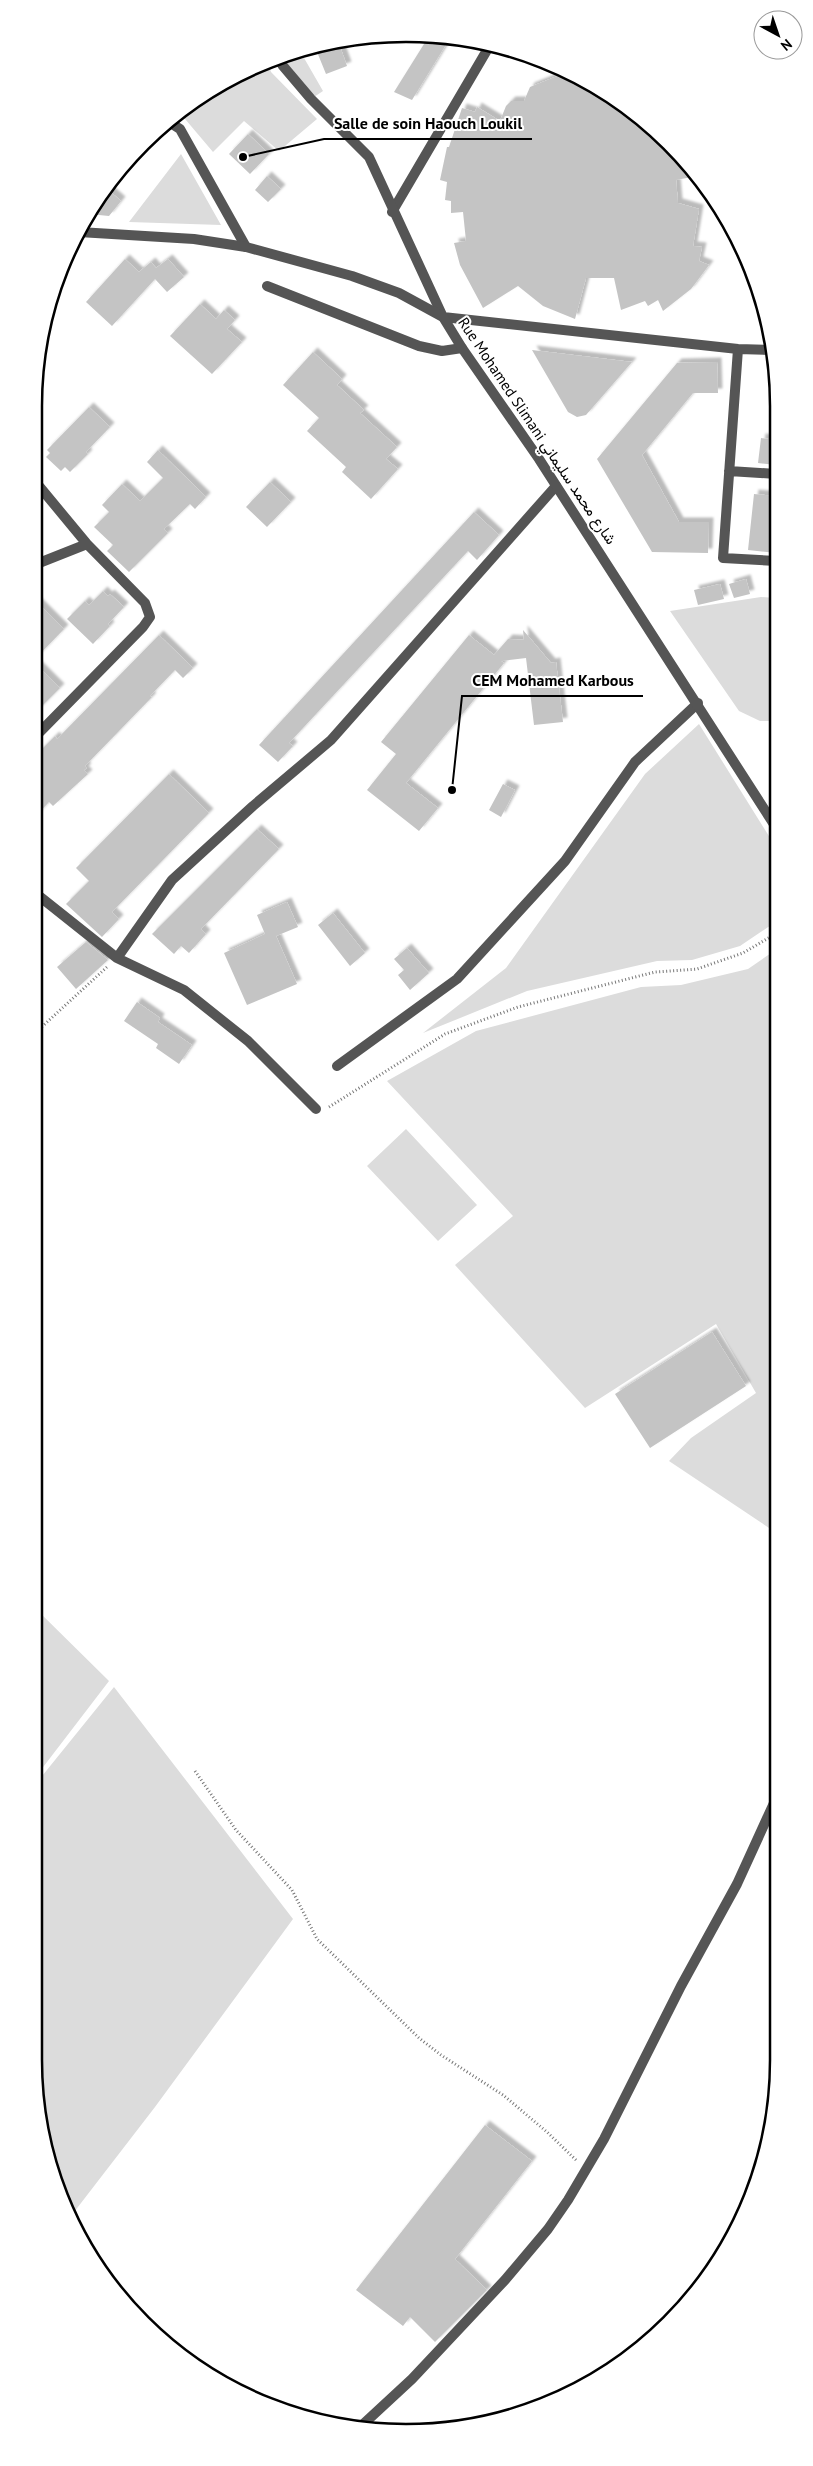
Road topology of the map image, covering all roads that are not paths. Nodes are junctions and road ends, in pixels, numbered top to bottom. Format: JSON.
{"nodes":[{"id":1,"x":486,"y":51,"type":"edge"},
{"id":2,"x":282,"y":65,"type":"edge"},
{"id":3,"x":175,"y":126,"type":"edge"},
{"id":4,"x":392,"y":212,"type":"junction"},
{"id":5,"x":87,"y":232,"type":"edge"},
{"id":6,"x":246,"y":247,"type":"junction"},
{"id":7,"x":267,"y":286,"type":"dead end"},
{"id":8,"x":443,"y":317,"type":"junction"},
{"id":9,"x":462,"y":348,"type":"junction"},
{"id":10,"x":766,"y":348,"type":"edge"},
{"id":11,"x":738,"y":349,"type":"junction"},
{"id":12,"x":729,"y":471,"type":"junction"},
{"id":13,"x":770,"y":474,"type":"edge"},
{"id":14,"x":556,"y":486,"type":"junction"},
{"id":15,"x":42,"y":490,"type":"edge"},
{"id":16,"x":87,"y":544,"type":"junction"},
{"id":17,"x":770,"y":561,"type":"edge"},
{"id":18,"x":42,"y":562,"type":"edge"},
{"id":19,"x":698,"y":703,"type":"junction"},
{"id":20,"x":42,"y":730,"type":"edge"},
{"id":21,"x":770,"y":818,"type":"edge"},
{"id":22,"x":42,"y":898,"type":"edge"},
{"id":23,"x":116,"y":958,"type":"junction"},
{"id":24,"x":337,"y":1066,"type":"dead end"},
{"id":25,"x":316,"y":1109,"type":"road end"},
{"id":26,"x":770,"y":1812,"type":"edge"},
{"id":27,"x":367,"y":2421,"type":"edge"}],
"edges":[{"from":1,"to":4,"type":"street"},
{"from":2,"to":4,"type":"street"},
{"from":3,"to":6,"type":"street"},
{"from":4,"to":8,"type":"street"},
{"from":5,"to":6,"type":"street","name":"Rue Mohamed Slimani شارع محمد سليماني"},
{"from":6,"to":8,"type":"street","name":"Rue Mohamed Slimani شارع محمد سليماني"},
{"from":7,"to":9,"type":"street"},
{"from":8,"to":9,"type":"street","name":"Rue Mohamed Slimani شارع محمد سليماني"},
{"from":8,"to":11,"type":"street"},
{"from":9,"to":14,"type":"street","name":"Rue Mohamed Slimani شارع محمد سليماني"},
{"from":10,"to":11,"type":"street"},
{"from":11,"to":12,"type":"street"},
{"from":12,"to":13,"type":"street"},
{"from":12,"to":17,"type":"street"},
{"from":14,"to":19,"type":"street","name":"Rue Mohamed Slimani شارع محمد سليماني"},
{"from":14,"to":23,"type":"street"},
{"from":15,"to":16,"type":"street"},
{"from":16,"to":18,"type":"street"},
{"from":16,"to":20,"type":"street"},
{"from":19,"to":21,"type":"street","name":"Rue Mohamed Slimani شارع محمد سليماني"},
{"from":19,"to":24,"type":"street"},
{"from":22,"to":23,"type":"street"},
{"from":23,"to":25,"type":"street"},
{"from":26,"to":27,"type":"street"}]}
